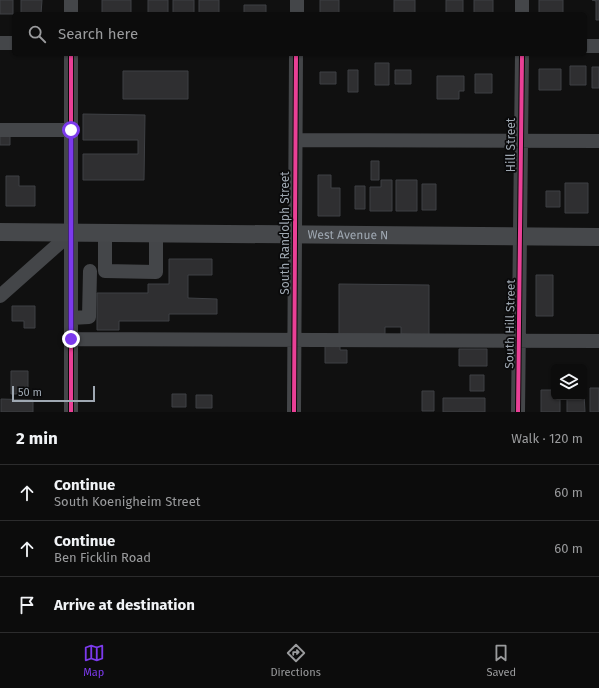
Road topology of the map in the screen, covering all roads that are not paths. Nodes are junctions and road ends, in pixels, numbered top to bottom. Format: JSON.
{"nodes":[{"id":1,"x":71,"y":0,"type":"edge"},
{"id":2,"x":297,"y":0,"type":"edge"},
{"id":3,"x":522,"y":0,"type":"edge"},
{"id":4,"x":71,"y":12,"type":"edge"},
{"id":5,"x":297,"y":12,"type":"edge"},
{"id":6,"x":522,"y":12,"type":"edge"},
{"id":7,"x":0,"y":43,"type":"edge"},
{"id":8,"x":12,"y":43,"type":"edge"},
{"id":9,"x":587,"y":46,"type":"edge"},
{"id":10,"x":599,"y":46,"type":"edge"},
{"id":11,"x":71,"y":56,"type":"edge"},
{"id":12,"x":296,"y":56,"type":"edge"},
{"id":13,"x":522,"y":56,"type":"edge"},
{"id":14,"x":0,"y":130,"type":"edge"},
{"id":15,"x":71,"y":130,"type":"junction"},
{"id":16,"x":296,"y":140,"type":"junction"},
{"id":17,"x":521,"y":140,"type":"junction"},
{"id":18,"x":599,"y":140,"type":"edge"},
{"id":19,"x":0,"y":232,"type":"edge"},
{"id":20,"x":72,"y":232,"type":"junction"},
{"id":21,"x":105,"y":233,"type":"junction"},
{"id":22,"x":156,"y":233,"type":"junction"},
{"id":23,"x":295,"y":234,"type":"junction"},
{"id":24,"x":521,"y":236,"type":"junction"},
{"id":25,"x":599,"y":237,"type":"edge"},
{"id":26,"x":72,"y":271,"type":"junction"},
{"id":27,"x":90,"y":271,"type":"junction"},
{"id":28,"x":105,"y":271,"type":"junction"},
{"id":29,"x":0,"y":296,"type":"edge"},
{"id":30,"x":71,"y":318,"type":"junction"},
{"id":31,"x":71,"y":339,"type":"junction"},
{"id":32,"x":295,"y":340,"type":"junction"},
{"id":33,"x":519,"y":341,"type":"junction"},
{"id":34,"x":599,"y":341,"type":"edge"},
{"id":35,"x":71,"y":412,"type":"edge"},
{"id":36,"x":294,"y":412,"type":"edge"},
{"id":37,"x":518,"y":412,"type":"edge"}],
"edges":[{"from":1,"to":4,"type":"street"},
{"from":2,"to":5,"type":"street"},
{"from":3,"to":6,"type":"street"},
{"from":7,"to":8,"type":"street"},
{"from":9,"to":10,"type":"street"},
{"from":11,"to":15,"type":"street"},
{"from":12,"to":16,"type":"street","name":"South Randolph Street"},
{"from":13,"to":17,"type":"street","name":"Hill Street"},
{"from":14,"to":15,"type":"street"},
{"from":15,"to":20,"type":"street"},
{"from":16,"to":17,"type":"street"},
{"from":16,"to":23,"type":"street","name":"South Randolph Street"},
{"from":17,"to":18,"type":"street"},
{"from":17,"to":24,"type":"street","name":"Hill Street"},
{"from":19,"to":20,"type":"main road","name":"West Avenue N"},
{"from":20,"to":21,"type":"main road","name":"West Avenue N"},
{"from":20,"to":26,"type":"street"},
{"from":20,"to":29,"type":"street"},
{"from":21,"to":22,"type":"main road","name":"West Avenue N"},
{"from":21,"to":28,"type":"street"},
{"from":22,"to":23,"type":"main road","name":"West Avenue N"},
{"from":22,"to":28,"type":"street"},
{"from":23,"to":24,"type":"main road","name":"West Avenue N"},
{"from":23,"to":32,"type":"street","name":"South Randolph Street"},
{"from":24,"to":25,"type":"main road","name":"West Avenue N"},
{"from":24,"to":33,"type":"street","name":"South Hill Street"},
{"from":26,"to":27,"type":"street"},
{"from":26,"to":30,"type":"street"},
{"from":27,"to":28,"type":"street"},
{"from":27,"to":30,"type":"street"},
{"from":30,"to":31,"type":"street"},
{"from":31,"to":32,"type":"street"},
{"from":31,"to":35,"type":"street"},
{"from":32,"to":33,"type":"street"},
{"from":32,"to":36,"type":"street","name":"South Randolph Street"},
{"from":33,"to":34,"type":"street"},
{"from":33,"to":37,"type":"street","name":"South Hill Street"}]}
